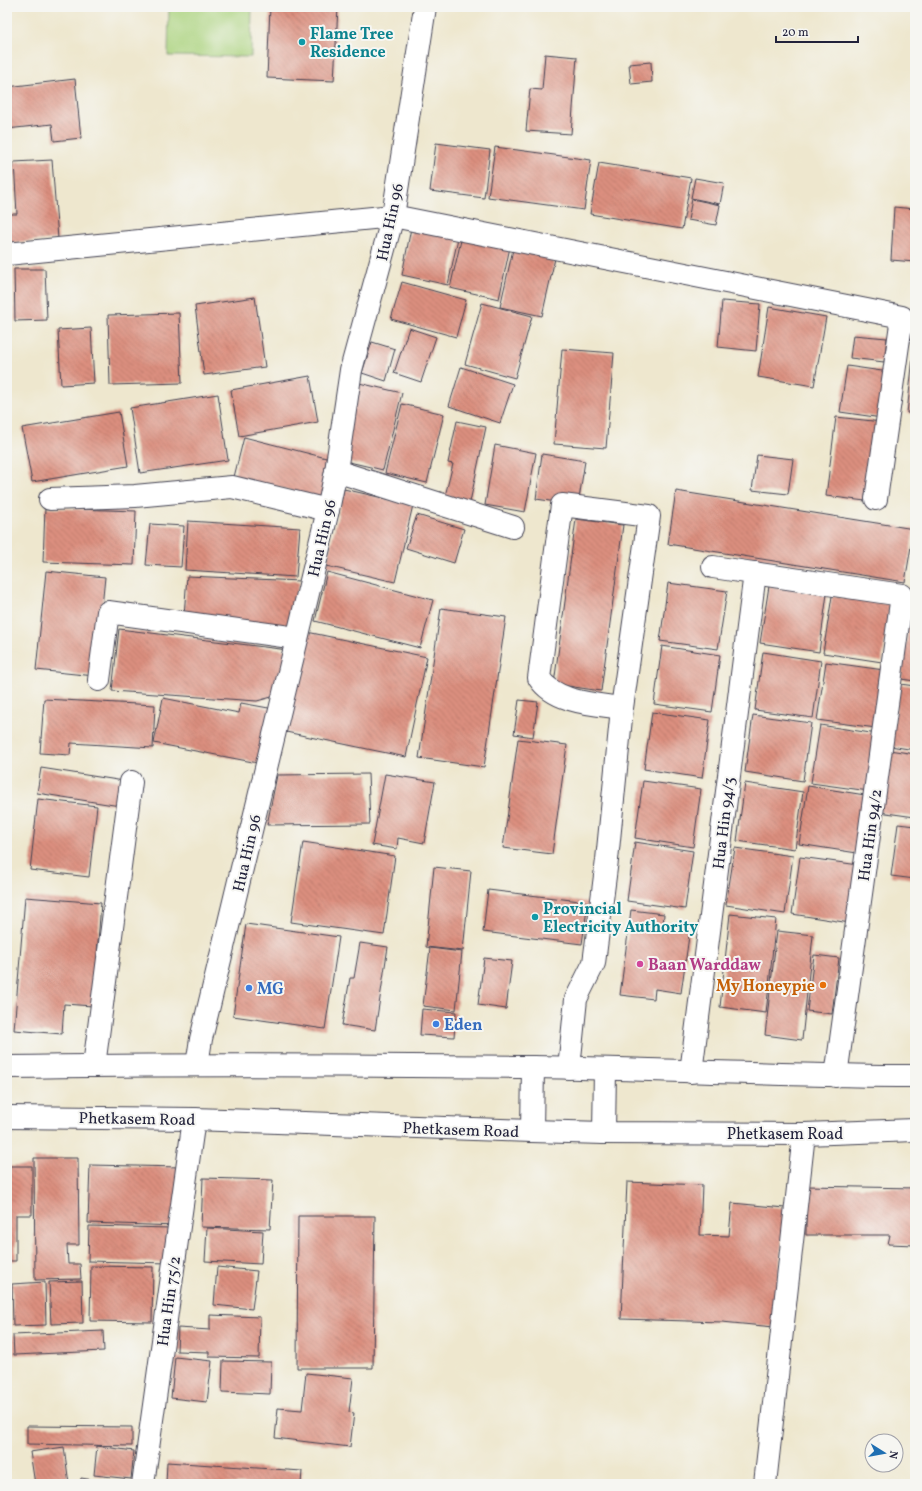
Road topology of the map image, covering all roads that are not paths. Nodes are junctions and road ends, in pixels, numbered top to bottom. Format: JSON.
{"nodes":[{"id":1,"x":425,"y":7,"type":"edge"},
{"id":2,"x":393,"y":216,"type":"junction"},
{"id":3,"x":7,"y":254,"type":"edge"},
{"id":4,"x":336,"y":471,"type":"junction"},
{"id":5,"x":50,"y":499,"type":"dead end"},
{"id":6,"x":876,"y":499,"type":"dead end"},
{"id":7,"x":328,"y":510,"type":"junction"},
{"id":8,"x":513,"y":527,"type":"dead end"},
{"id":9,"x":714,"y":567,"type":"dead end"},
{"id":10,"x":755,"y":573,"type":"junction"},
{"id":11,"x":297,"y":638,"type":"junction"},
{"id":12,"x":99,"y":680,"type":"dead end"},
{"id":13,"x":622,"y":708,"type":"junction"},
{"id":14,"x":131,"y":782,"type":"dead end"},
{"id":15,"x":197,"y":1065,"type":"junction"},
{"id":16,"x":94,"y":1066,"type":"junction"},
{"id":17,"x":7,"y":1067,"type":"edge"},
{"id":18,"x":533,"y":1067,"type":"junction"},
{"id":19,"x":569,"y":1068,"type":"junction"},
{"id":20,"x":605,"y":1069,"type":"junction"},
{"id":21,"x":691,"y":1072,"type":"junction"},
{"id":22,"x":836,"y":1076,"type":"junction"},
{"id":23,"x":915,"y":1076,"type":"edge"},
{"id":24,"x":7,"y":1117,"type":"edge"},
{"id":25,"x":194,"y":1119,"type":"junction"},
{"id":26,"x":915,"y":1130,"type":"edge"},
{"id":27,"x":532,"y":1131,"type":"junction"},
{"id":28,"x":604,"y":1133,"type":"junction"},
{"id":29,"x":804,"y":1134,"type":"junction"},
{"id":30,"x":143,"y":1484,"type":"edge"},
{"id":31,"x":765,"y":1484,"type":"edge"}],
"edges":[{"from":1,"to":2,"type":"street","name":"Hua Hin 96"},
{"from":2,"to":3,"type":"street"},
{"from":2,"to":4,"type":"street","name":"Hua Hin 96"},
{"from":2,"to":6,"type":"street"},
{"from":4,"to":7,"type":"street","name":"Hua Hin 96"},
{"from":4,"to":8,"type":"street"},
{"from":5,"to":7,"type":"street"},
{"from":7,"to":11,"type":"street","name":"Hua Hin 96"},
{"from":9,"to":10,"type":"street"},
{"from":10,"to":21,"type":"street","name":"Hua Hin 94/3"},
{"from":10,"to":22,"type":"street","name":"Hua Hin 94/2"},
{"from":11,"to":12,"type":"street"},
{"from":11,"to":15,"type":"street","name":"Hua Hin 96"},
{"from":13,"to":13,"type":"street"},
{"from":13,"to":19,"type":"street"},
{"from":14,"to":16,"type":"street"},
{"from":15,"to":16,"type":"street"},
{"from":15,"to":18,"type":"street"},
{"from":16,"to":17,"type":"street"},
{"from":18,"to":19,"type":"street"},
{"from":18,"to":27,"type":"street"},
{"from":19,"to":20,"type":"street"},
{"from":20,"to":21,"type":"street"},
{"from":20,"to":28,"type":"street"},
{"from":21,"to":22,"type":"street"},
{"from":22,"to":23,"type":"street"},
{"from":24,"to":25,"type":"street","name":"Phetkasem Road"},
{"from":25,"to":27,"type":"street","name":"Phetkasem Road"},
{"from":25,"to":30,"type":"street","name":"Hua Hin 75/2"},
{"from":26,"to":29,"type":"street","name":"Phetkasem Road"},
{"from":27,"to":28,"type":"street","name":"Phetkasem Road"},
{"from":28,"to":29,"type":"street","name":"Phetkasem Road"},
{"from":29,"to":31,"type":"street"}]}
